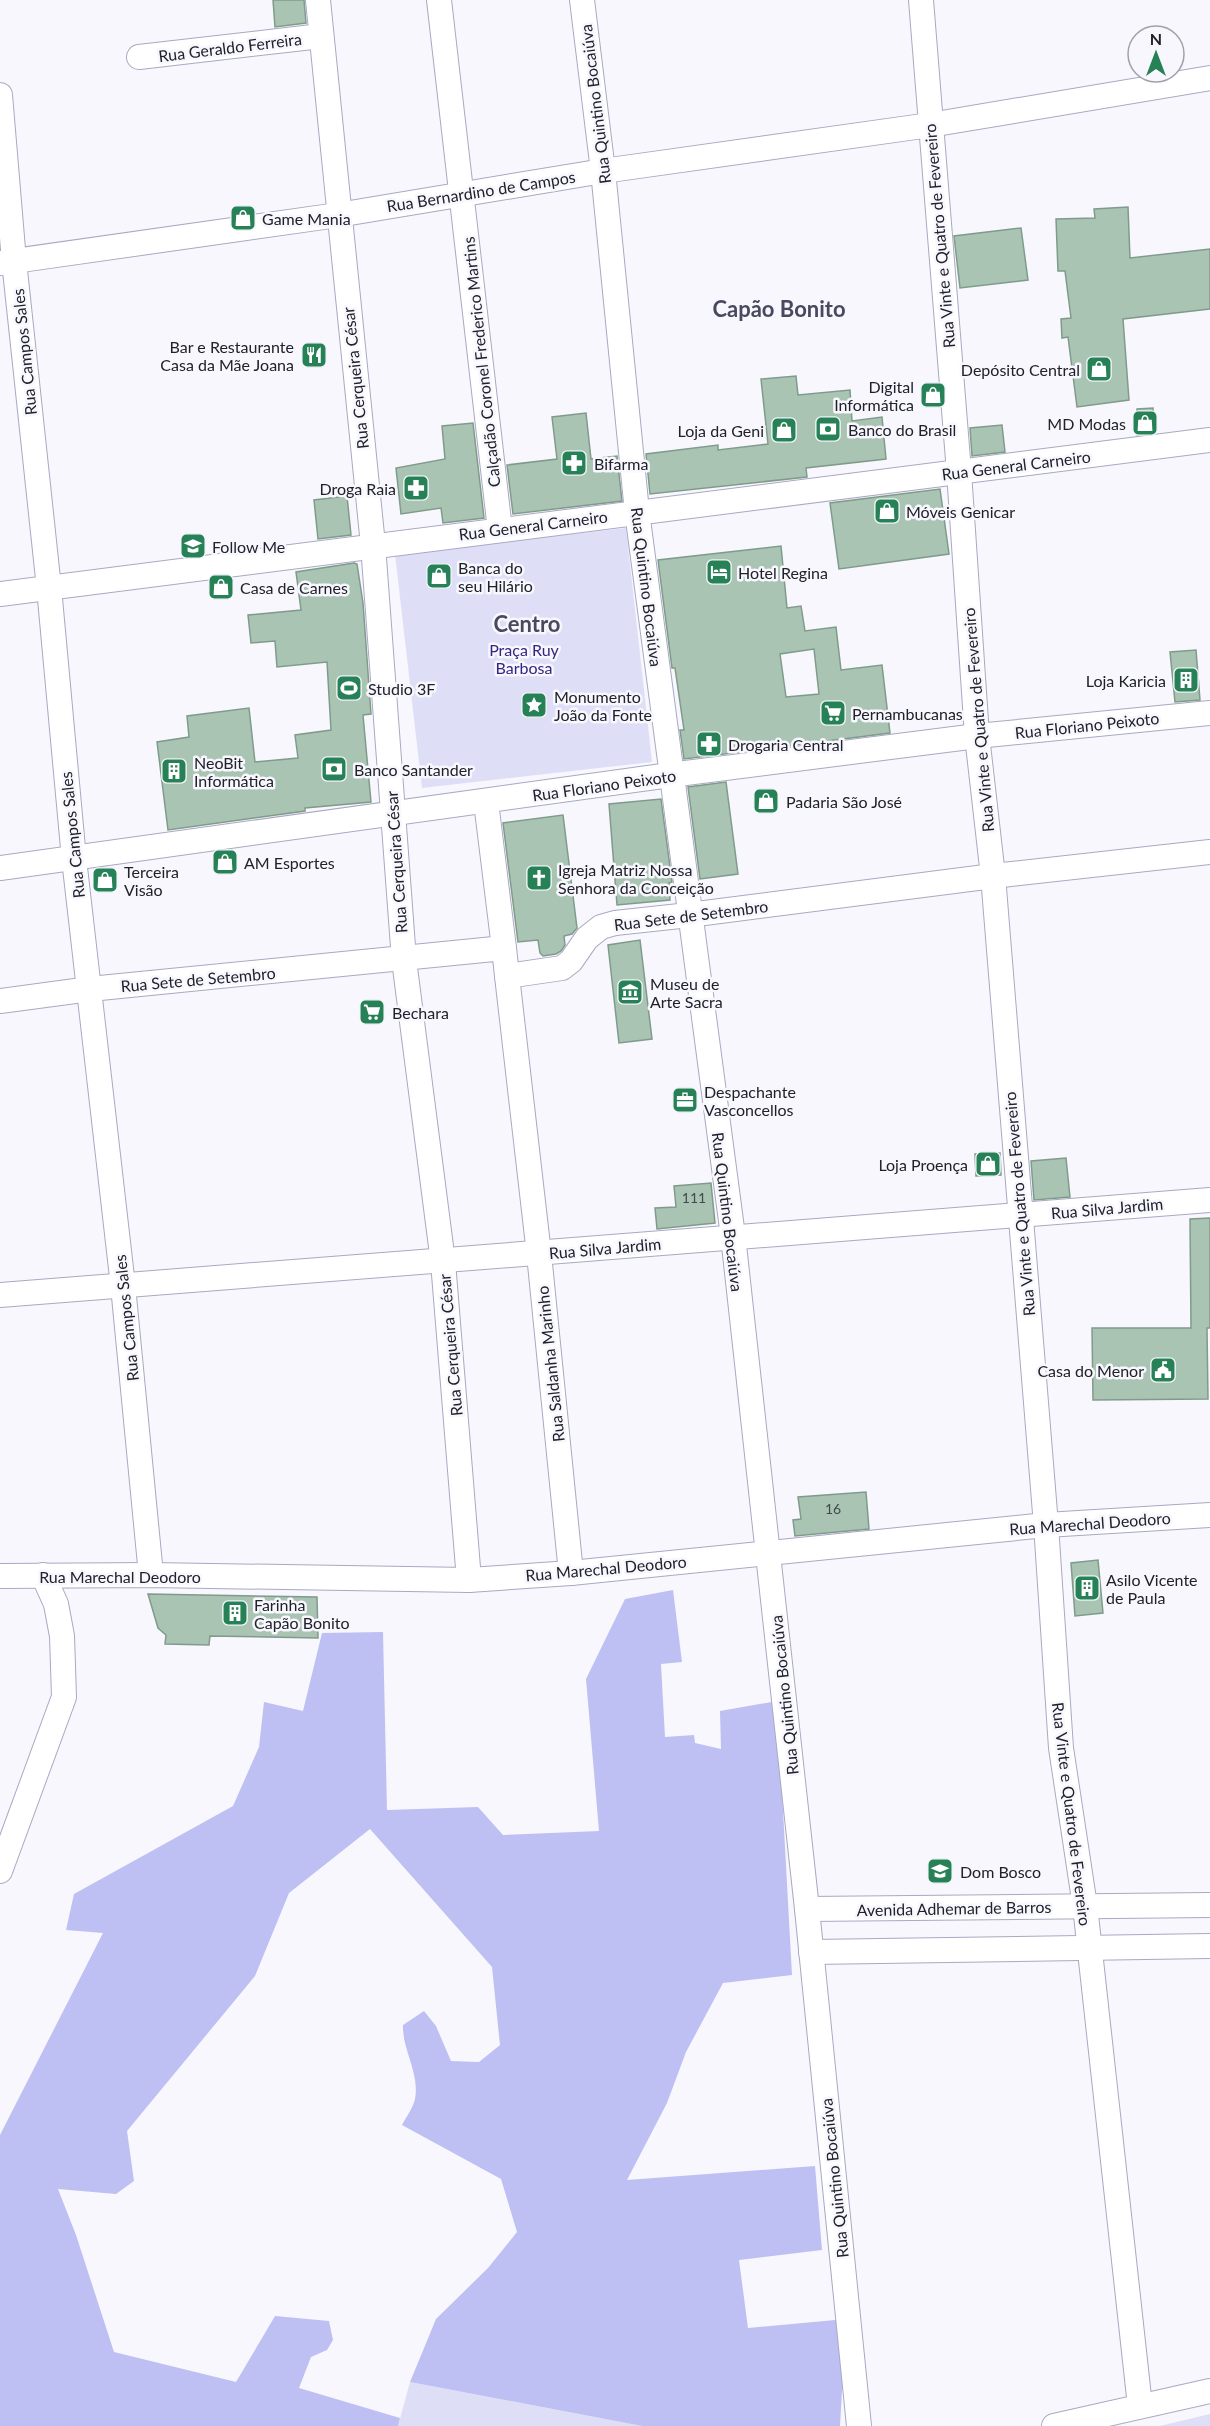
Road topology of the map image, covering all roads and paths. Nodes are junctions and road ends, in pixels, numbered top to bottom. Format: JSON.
{"nodes":[{"id":1,"x":318,"y":0,"type":"edge"},
{"id":2,"x":439,"y":0,"type":"edge"},
{"id":3,"x":582,"y":0,"type":"edge"},
{"id":4,"x":921,"y":0,"type":"edge"},
{"id":5,"x":321,"y":36,"type":"junction"},
{"id":6,"x":139,"y":57,"type":"dead end"},
{"id":7,"x":1210,"y":78,"type":"edge"},
{"id":8,"x":0,"y":95,"type":"edge"},
{"id":9,"x":930,"y":125,"type":"junction"},
{"id":10,"x":603,"y":171,"type":"junction"},
{"id":11,"x":462,"y":194,"type":"junction"},
{"id":12,"x":338,"y":215,"type":"junction"},
{"id":13,"x":7,"y":262,"type":"edge"},
{"id":14,"x":1210,"y":440,"type":"edge"},
{"id":15,"x":959,"y":472,"type":"junction"},
{"id":16,"x":637,"y":512,"type":"junction"},
{"id":17,"x":500,"y":530,"type":"junction"},
{"id":18,"x":373,"y":545,"type":"junction"},
{"id":19,"x":49,"y":588,"type":"junction"},
{"id":20,"x":0,"y":594,"type":"edge"},
{"id":21,"x":1210,"y":712,"type":"edge"},
{"id":22,"x":977,"y":736,"type":"junction"},
{"id":23,"x":670,"y":775,"type":"junction"},
{"id":24,"x":486,"y":802,"type":"junction"},
{"id":25,"x":392,"y":812,"type":"junction"},
{"id":26,"x":1210,"y":852,"type":"edge"},
{"id":27,"x":74,"y":859,"type":"junction"},
{"id":28,"x":0,"y":868,"type":"edge"},
{"id":29,"x":993,"y":876,"type":"junction"},
{"id":30,"x":689,"y":915,"type":"junction"},
{"id":31,"x":504,"y":948,"type":"junction"},
{"id":32,"x":404,"y":960,"type":"junction"},
{"id":33,"x":507,"y":976,"type":"junction"},
{"id":34,"x":90,"y":988,"type":"junction"},
{"id":35,"x":0,"y":1001,"type":"edge"},
{"id":36,"x":1210,"y":1200,"type":"edge"},
{"id":37,"x":1020,"y":1215,"type":"junction"},
{"id":38,"x":733,"y":1236,"type":"junction"},
{"id":39,"x":539,"y":1254,"type":"junction"},
{"id":40,"x":443,"y":1262,"type":"junction"},
{"id":41,"x":123,"y":1286,"type":"junction"},
{"id":42,"x":0,"y":1295,"type":"edge"},
{"id":43,"x":1210,"y":1515,"type":"edge"},
{"id":44,"x":1046,"y":1525,"type":"junction"},
{"id":45,"x":768,"y":1553,"type":"junction"},
{"id":46,"x":571,"y":1573,"type":"junction"},
{"id":47,"x":43,"y":1575,"type":"junction"},
{"id":48,"x":151,"y":1575,"type":"junction"},
{"id":49,"x":0,"y":1576,"type":"edge"},
{"id":50,"x":469,"y":1580,"type":"junction"},
{"id":51,"x":0,"y":1871,"type":"edge"},
{"id":52,"x":1210,"y":1905,"type":"edge"},
{"id":53,"x":1085,"y":1906,"type":"junction"},
{"id":54,"x":807,"y":1909,"type":"junction"},
{"id":55,"x":1210,"y":1946,"type":"edge"},
{"id":56,"x":1089,"y":1947,"type":"junction"},
{"id":57,"x":811,"y":1952,"type":"junction"},
{"id":58,"x":1210,"y":2391,"type":"edge"},
{"id":59,"x":1140,"y":2406,"type":"junction"},
{"id":60,"x":859,"y":2426,"type":"edge"},
{"id":61,"x":1054,"y":2426,"type":"edge"}],
"edges":[{"from":1,"to":5,"type":"street","name":"Rua Cerqueira César"},
{"from":2,"to":11,"type":"street","name":"Calçadão Coronel Frederico Martins"},
{"from":3,"to":10,"type":"street","name":"Rua Quintino Bocaiúva"},
{"from":4,"to":9,"type":"street","name":"Rua Vinte e Quatro de Fevereiro"},
{"from":5,"to":6,"type":"street","name":"Rua Geraldo Ferreira"},
{"from":5,"to":12,"type":"street","name":"Rua Cerqueira César"},
{"from":7,"to":9,"type":"street","name":"Rua Bernardino de Campos"},
{"from":8,"to":13,"type":"street","name":"Rua Campos Sales"},
{"from":9,"to":10,"type":"street","name":"Rua Bernardino de Campos"},
{"from":9,"to":15,"type":"street","name":"Rua Vinte e Quatro de Fevereiro"},
{"from":10,"to":11,"type":"street","name":"Rua Bernardino de Campos"},
{"from":10,"to":16,"type":"street","name":"Rua Quintino Bocaiúva"},
{"from":11,"to":12,"type":"street","name":"Rua Bernardino de Campos"},
{"from":11,"to":17,"type":"street","name":"Calçadão Coronel Frederico Martins"},
{"from":12,"to":13,"type":"street","name":"Rua Bernardino de Campos"},
{"from":12,"to":18,"type":"street","name":"Rua Cerqueira César"},
{"from":13,"to":19,"type":"street","name":"Rua Campos Sales"},
{"from":14,"to":15,"type":"street","name":"Rua General Carneiro"},
{"from":15,"to":16,"type":"street","name":"Rua General Carneiro"},
{"from":15,"to":22,"type":"street","name":"Rua Vinte e Quatro de Fevereiro"},
{"from":16,"to":17,"type":"street","name":"Rua General Carneiro"},
{"from":16,"to":23,"type":"street","name":"Rua Quintino Bocaiúva"},
{"from":17,"to":18,"type":"street","name":"Rua General Carneiro"},
{"from":18,"to":19,"type":"street","name":"Rua General Carneiro"},
{"from":18,"to":25,"type":"street","name":"Rua Cerqueira César"},
{"from":19,"to":20,"type":"street","name":"Rua General Carneiro"},
{"from":19,"to":27,"type":"street","name":"Rua Campos Sales"},
{"from":21,"to":22,"type":"street","name":"Rua Floriano Peixoto"},
{"from":22,"to":23,"type":"street","name":"Rua Floriano Peixoto"},
{"from":22,"to":29,"type":"street","name":"Rua Vinte e Quatro de Fevereiro"},
{"from":23,"to":24,"type":"street","name":"Rua Floriano Peixoto"},
{"from":23,"to":30,"type":"street","name":"Rua Quintino Bocaiúva"},
{"from":24,"to":25,"type":"street","name":"Rua Floriano Peixoto"},
{"from":24,"to":31,"type":"street"},
{"from":25,"to":27,"type":"street","name":"Rua Floriano Peixoto"},
{"from":25,"to":32,"type":"street","name":"Rua Cerqueira César"},
{"from":26,"to":29,"type":"street","name":"Rua Sete de Setembro"},
{"from":27,"to":28,"type":"street","name":"Rua Floriano Peixoto"},
{"from":27,"to":34,"type":"street","name":"Rua Campos Sales"},
{"from":29,"to":30,"type":"street","name":"Rua Sete de Setembro"},
{"from":29,"to":37,"type":"street","name":"Rua Vinte e Quatro de Fevereiro"},
{"from":30,"to":33,"type":"street","name":"Rua Sete de Setembro"},
{"from":30,"to":38,"type":"street","name":"Rua Quintino Bocaiúva"},
{"from":31,"to":32,"type":"street","name":"Rua Sete de Setembro"},
{"from":31,"to":33,"type":"street"},
{"from":32,"to":34,"type":"street","name":"Rua Sete de Setembro"},
{"from":32,"to":40,"type":"street","name":"Rua Cerqueira César"},
{"from":33,"to":39,"type":"street","name":"Rua Saldanha Marinho"},
{"from":34,"to":35,"type":"street","name":"Rua Sete de Setembro"},
{"from":34,"to":41,"type":"street","name":"Rua Campos Sales"},
{"from":36,"to":37,"type":"street","name":"Rua Silva Jardim"},
{"from":37,"to":38,"type":"street","name":"Rua Silva Jardim"},
{"from":37,"to":44,"type":"street","name":"Rua Vinte e Quatro de Fevereiro"},
{"from":38,"to":39,"type":"street","name":"Rua Silva Jardim"},
{"from":38,"to":45,"type":"street","name":"Rua Quintino Bocaiúva"},
{"from":39,"to":40,"type":"street","name":"Rua Silva Jardim"},
{"from":39,"to":46,"type":"street","name":"Rua Saldanha Marinho"},
{"from":40,"to":41,"type":"street","name":"Rua Silva Jardim"},
{"from":40,"to":50,"type":"street","name":"Rua Cerqueira César"},
{"from":41,"to":42,"type":"street","name":"Rua Silva Jardim"},
{"from":41,"to":48,"type":"street","name":"Rua Campos Sales"},
{"from":43,"to":44,"type":"street","name":"Rua Marechal Deodoro"},
{"from":44,"to":45,"type":"street","name":"Rua Marechal Deodoro"},
{"from":44,"to":53,"type":"street","name":"Rua Vinte e Quatro de Fevereiro"},
{"from":45,"to":46,"type":"street","name":"Rua Marechal Deodoro"},
{"from":45,"to":54,"type":"street","name":"Rua Quintino Bocaiúva"},
{"from":46,"to":50,"type":"street","name":"Rua Marechal Deodoro"},
{"from":47,"to":48,"type":"street","name":"Rua Marechal Deodoro"},
{"from":47,"to":49,"type":"street","name":"Rua Marechal Deodoro"},
{"from":47,"to":51,"type":"street"},
{"from":48,"to":50,"type":"street","name":"Rua Marechal Deodoro"},
{"from":52,"to":53,"type":"street","name":"Avenida Adhemar de Barros"},
{"from":53,"to":54,"type":"street","name":"Avenida Adhemar de Barros"},
{"from":53,"to":56,"type":"street","name":"Rua Vinte e Quatro de Fevereiro"},
{"from":54,"to":57,"type":"street","name":"Rua Quintino Bocaiúva"},
{"from":55,"to":56,"type":"street"},
{"from":56,"to":57,"type":"street"},
{"from":56,"to":59,"type":"street","name":"Rua Vinte e Quatro de Fevereiro"},
{"from":57,"to":60,"type":"street","name":"Rua Quintino Bocaiúva"},
{"from":58,"to":59,"type":"street"},
{"from":59,"to":61,"type":"street"}]}
